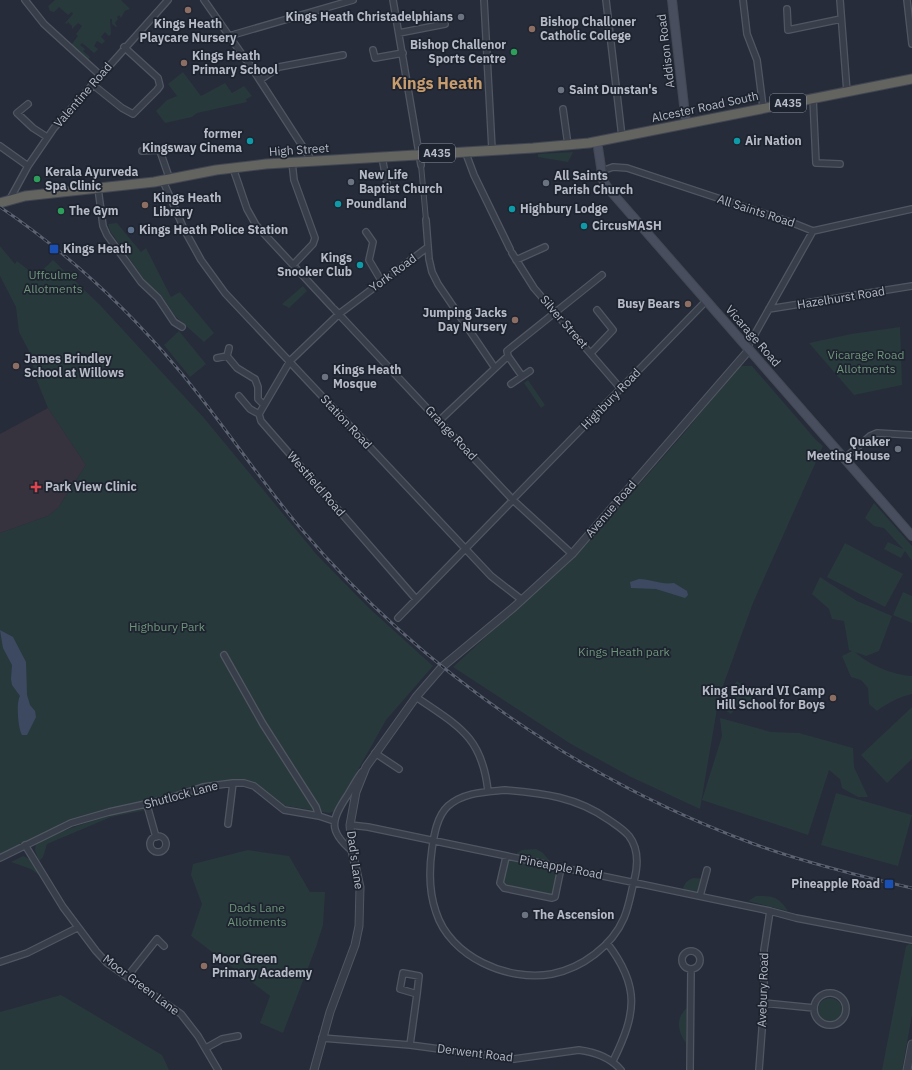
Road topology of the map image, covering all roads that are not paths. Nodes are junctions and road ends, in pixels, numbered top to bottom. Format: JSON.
{"nodes":[{"id":1,"x":25,"y":0,"type":"edge"},
{"id":2,"x":168,"y":0,"type":"edge"},
{"id":3,"x":204,"y":0,"type":"edge"},
{"id":4,"x":353,"y":0,"type":"edge"},
{"id":5,"x":393,"y":0,"type":"edge"},
{"id":6,"x":484,"y":0,"type":"edge"},
{"id":7,"x":606,"y":0,"type":"edge"},
{"id":8,"x":672,"y":0,"type":"edge"},
{"id":9,"x":743,"y":0,"type":"edge"},
{"id":10,"x":840,"y":0,"type":"edge"},
{"id":11,"x":907,"y":0,"type":"edge"},
{"id":12,"x":787,"y":9,"type":"dead end"},
{"id":13,"x":841,"y":19,"type":"junction"},
{"id":14,"x":444,"y":24,"type":"dead end"},
{"id":15,"x":399,"y":33,"type":"junction"},
{"id":16,"x":229,"y":36,"type":"junction"},
{"id":17,"x":912,"y":44,"type":"edge"},
{"id":18,"x":124,"y":47,"type":"junction"},
{"id":19,"x":373,"y":50,"type":"dead end"},
{"id":20,"x":403,"y":53,"type":"junction"},
{"id":21,"x":343,"y":55,"type":"dead end"},
{"id":22,"x":100,"y":75,"type":"junction"},
{"id":23,"x":912,"y":79,"type":"edge"},
{"id":24,"x":260,"y":80,"type":"junction"},
{"id":25,"x":92,"y":84,"type":"junction"},
{"id":26,"x":847,"y":92,"type":"junction"},
{"id":27,"x":813,"y":98,"type":"junction"},
{"id":28,"x":28,"y":104,"type":"dead end"},
{"id":29,"x":762,"y":107,"type":"junction"},
{"id":30,"x":563,"y":109,"type":"dead end"},
{"id":31,"x":686,"y":123,"type":"junction"},
{"id":32,"x":47,"y":137,"type":"junction"},
{"id":33,"x":622,"y":137,"type":"junction"},
{"id":34,"x":597,"y":141,"type":"junction"},
{"id":35,"x":568,"y":145,"type":"junction"},
{"id":36,"x":0,"y":146,"type":"edge"},
{"id":37,"x":492,"y":150,"type":"junction"},
{"id":38,"x":466,"y":151,"type":"junction"},
{"id":39,"x":142,"y":152,"type":"dead end"},
{"id":40,"x":420,"y":154,"type":"junction"},
{"id":41,"x":382,"y":157,"type":"junction"},
{"id":42,"x":312,"y":161,"type":"junction"},
{"id":43,"x":292,"y":162,"type":"junction"},
{"id":44,"x":840,"y":164,"type":"dead end"},
{"id":45,"x":421,"y":165,"type":"joint"},
{"id":46,"x":28,"y":166,"type":"junction"},
{"id":47,"x":233,"y":168,"type":"junction"},
{"id":48,"x":602,"y":171,"type":"junction"},
{"id":49,"x":167,"y":180,"type":"junction"},
{"id":50,"x":387,"y":184,"type":"dead end"},
{"id":51,"x":98,"y":188,"type":"junction"},
{"id":52,"x":5,"y":201,"type":"edge"},
{"id":53,"x":912,"y":209,"type":"edge"},
{"id":54,"x":426,"y":220,"type":"joint"},
{"id":55,"x":813,"y":231,"type":"junction"},
{"id":56,"x":366,"y":232,"type":"dead end"},
{"id":57,"x":428,"y":247,"type":"junction"},
{"id":58,"x":545,"y":247,"type":"dead end"},
{"id":59,"x":516,"y":260,"type":"junction"},
{"id":60,"x":293,"y":265,"type":"junction"},
{"id":61,"x":602,"y":275,"type":"dead end"},
{"id":62,"x":382,"y":282,"type":"junction"},
{"id":63,"x":912,"y":286,"type":"edge"},
{"id":64,"x":706,"y":300,"type":"junction"},
{"id":65,"x":769,"y":309,"type":"junction"},
{"id":66,"x":597,"y":310,"type":"dead end"},
{"id":67,"x":556,"y":313,"type":"junction"},
{"id":68,"x":339,"y":314,"type":"junction"},
{"id":69,"x":182,"y":327,"type":"dead end"},
{"id":70,"x":229,"y":348,"type":"dead end"},
{"id":71,"x":748,"y":349,"type":"junction"},
{"id":72,"x":591,"y":353,"type":"junction"},
{"id":73,"x":227,"y":356,"type":"junction"},
{"id":74,"x":508,"y":356,"type":"junction"},
{"id":75,"x":216,"y":358,"type":"dead end"},
{"id":76,"x":290,"y":361,"type":"junction"},
{"id":77,"x":495,"y":368,"type":"junction"},
{"id":78,"x":530,"y":370,"type":"dead end"},
{"id":79,"x":522,"y":376,"type":"junction"},
{"id":80,"x":511,"y":384,"type":"dead end"},
{"id":81,"x":621,"y":389,"type":"junction"},
{"id":82,"x":239,"y":396,"type":"dead end"},
{"id":83,"x":264,"y":405,"type":"junction"},
{"id":84,"x":259,"y":414,"type":"junction"},
{"id":85,"x":439,"y":421,"type":"junction"},
{"id":86,"x":912,"y":435,"type":"edge"},
{"id":87,"x":844,"y":459,"type":"junction"},
{"id":88,"x":515,"y":498,"type":"junction"},
{"id":89,"x":912,"y":536,"type":"edge"},
{"id":90,"x":466,"y":548,"type":"junction"},
{"id":91,"x":572,"y":554,"type":"junction"},
{"id":92,"x":416,"y":599,"type":"junction"},
{"id":93,"x":522,"y":600,"type":"junction"},
{"id":94,"x":398,"y":618,"type":"dead end"},
{"id":95,"x":458,"y":653,"type":"joint"},
{"id":96,"x":224,"y":655,"type":"dead end"},
{"id":97,"x":416,"y":697,"type":"junction"},
{"id":98,"x":375,"y":754,"type":"junction"},
{"id":99,"x":366,"y":767,"type":"junction"},
{"id":100,"x":399,"y":769,"type":"dead end"},
{"id":101,"x":233,"y":783,"type":"junction"},
{"id":102,"x":488,"y":791,"type":"junction"},
{"id":103,"x":147,"y":804,"type":"junction"},
{"id":104,"x":319,"y":816,"type":"junction"},
{"id":105,"x":334,"y":820,"type":"junction"},
{"id":106,"x":228,"y":824,"type":"dead end"},
{"id":107,"x":350,"y":825,"type":"junction"},
{"id":108,"x":156,"y":836,"type":"dead end"},
{"id":109,"x":433,"y":842,"type":"junction"},
{"id":110,"x":25,"y":845,"type":"junction"},
{"id":111,"x":352,"y":851,"type":"junction"},
{"id":112,"x":506,"y":857,"type":"junction"},
{"id":113,"x":0,"y":858,"type":"edge"},
{"id":114,"x":561,"y":868,"type":"junction"},
{"id":115,"x":707,"y":870,"type":"dead end"},
{"id":116,"x":634,"y":882,"type":"junction"},
{"id":117,"x":700,"y":896,"type":"junction"},
{"id":118,"x":770,"y":911,"type":"junction"},
{"id":119,"x":77,"y":928,"type":"junction"},
{"id":120,"x":912,"y":940,"type":"edge"},
{"id":121,"x":607,"y":943,"type":"junction"},
{"id":122,"x":164,"y":946,"type":"dead end"},
{"id":123,"x":0,"y":962,"type":"edge"},
{"id":124,"x":691,"y":969,"type":"dead end"},
{"id":125,"x":127,"y":977,"type":"junction"},
{"id":126,"x":417,"y":994,"type":"junction"},
{"id":127,"x":764,"y":1003,"type":"junction"},
{"id":128,"x":814,"y":1008,"type":"junction"},
{"id":129,"x":238,"y":1036,"type":"dead end"},
{"id":130,"x":322,"y":1038,"type":"junction"},
{"id":131,"x":912,"y":1044,"type":"edge"},
{"id":132,"x":410,"y":1045,"type":"junction"},
{"id":133,"x":206,"y":1048,"type":"junction"},
{"id":134,"x":613,"y":1061,"type":"junction"},
{"id":135,"x":218,"y":1070,"type":"edge"},
{"id":136,"x":314,"y":1070,"type":"edge"},
{"id":137,"x":621,"y":1070,"type":"edge"},
{"id":138,"x":690,"y":1070,"type":"edge"},
{"id":139,"x":759,"y":1070,"type":"edge"},
{"id":140,"x":907,"y":1070,"type":"edge"}],
"edges":[{"from":1,"to":22,"type":"street"},
{"from":2,"to":18,"type":"street","name":"Valentine Road"},
{"from":3,"to":16,"type":"street"},
{"from":4,"to":16,"type":"street"},
{"from":5,"to":15,"type":"street","name":"York Road"},
{"from":6,"to":37,"type":"street"},
{"from":7,"to":33,"type":"street"},
{"from":8,"to":31,"type":"main road","name":"Addison Road"},
{"from":9,"to":29,"type":"street"},
{"from":10,"to":13,"type":"street"},
{"from":11,"to":17,"type":"street"},
{"from":12,"to":13,"type":"street"},
{"from":13,"to":26,"type":"street"},
{"from":14,"to":15,"type":"street"},
{"from":15,"to":20,"type":"street","name":"York Road"},
{"from":16,"to":24,"type":"street"},
{"from":18,"to":22,"type":"street","name":"Valentine Road"},
{"from":18,"to":25,"type":"street"},
{"from":19,"to":20,"type":"street"},
{"from":20,"to":40,"type":"street","name":"York Road"},
{"from":21,"to":24,"type":"street"},
{"from":22,"to":25,"type":"street","name":"Valentine Road"},
{"from":23,"to":26,"type":"highway","name":"Alcester Road South","number":"A435"},
{"from":24,"to":42,"type":"street"},
{"from":25,"to":32,"type":"street","name":"Valentine Road"},
{"from":26,"to":27,"type":"highway","name":"Alcester Road South","number":"A435"},
{"from":27,"to":29,"type":"highway","name":"Alcester Road South","number":"A435"},
{"from":27,"to":44,"type":"street"},
{"from":28,"to":32,"type":"street"},
{"from":29,"to":31,"type":"highway","name":"Alcester Road South","number":"A435"},
{"from":30,"to":35,"type":"street"},
{"from":31,"to":33,"type":"highway","name":"Alcester Road South","number":"A435"},
{"from":32,"to":46,"type":"street","name":"Valentine Road"},
{"from":33,"to":34,"type":"highway","number":"A435"},
{"from":34,"to":35,"type":"highway","name":"High Street","number":"A435"},
{"from":34,"to":48,"type":"main road","name":"Vicarage Road"},
{"from":35,"to":37,"type":"highway","name":"High Street","number":"A435"},
{"from":36,"to":46,"type":"street"},
{"from":37,"to":38,"type":"highway","name":"High Street","number":"A435"},
{"from":38,"to":40,"type":"highway","name":"High Street","number":"A435"},
{"from":38,"to":59,"type":"street","name":"Silver Street"},
{"from":39,"to":49,"type":"street","name":"Station Road"},
{"from":40,"to":41,"type":"highway","name":"High Street","number":"A435"},
{"from":40,"to":45,"type":"street","name":"York Road"},
{"from":41,"to":42,"type":"highway","name":"High Street","number":"A435"},
{"from":41,"to":50,"type":"street"},
{"from":42,"to":43,"type":"highway","name":"High Street","number":"A435"},
{"from":43,"to":47,"type":"highway","name":"High Street","number":"A435"},
{"from":43,"to":60,"type":"street"},
{"from":45,"to":54,"type":"street","name":"York Road"},
{"from":46,"to":52,"type":"street","name":"Valentine Road"},
{"from":47,"to":49,"type":"highway","name":"High Street","number":"A435"},
{"from":47,"to":60,"type":"street","name":"Grange Road"},
{"from":48,"to":55,"type":"street","name":"All Saints Road"},
{"from":48,"to":64,"type":"main road","name":"Vicarage Road"},
{"from":49,"to":51,"type":"highway","name":"High Street","number":"A435"},
{"from":49,"to":76,"type":"street","name":"Station Road"},
{"from":51,"to":52,"type":"highway","name":"High Street","number":"A435"},
{"from":51,"to":69,"type":"street"},
{"from":53,"to":55,"type":"street"},
{"from":54,"to":57,"type":"street","name":"York Road"},
{"from":55,"to":65,"type":"street"},
{"from":56,"to":62,"type":"street"},
{"from":57,"to":62,"type":"street","name":"York Road"},
{"from":57,"to":77,"type":"street"},
{"from":58,"to":59,"type":"street"},
{"from":59,"to":67,"type":"street","name":"Silver Street"},
{"from":60,"to":68,"type":"street","name":"Grange Road"},
{"from":61,"to":67,"type":"street"},
{"from":62,"to":68,"type":"street","name":"York Road"},
{"from":63,"to":65,"type":"street","name":"Hazelhurst Road"},
{"from":64,"to":71,"type":"main road","name":"Vicarage Road"},
{"from":64,"to":81,"type":"street","name":"Highbury Road"},
{"from":65,"to":71,"type":"street"},
{"from":66,"to":72,"type":"street"},
{"from":67,"to":72,"type":"street","name":"Silver Street"},
{"from":67,"to":74,"type":"street"},
{"from":68,"to":76,"type":"street","name":"York Road"},
{"from":68,"to":85,"type":"street","name":"Grange Road"},
{"from":70,"to":73,"type":"street"},
{"from":71,"to":87,"type":"main road","name":"Vicarage Road"},
{"from":71,"to":91,"type":"street","name":"Avenue Road"},
{"from":72,"to":81,"type":"street","name":"Silver Street"},
{"from":73,"to":75,"type":"street"},
{"from":73,"to":83,"type":"street"},
{"from":74,"to":77,"type":"street"},
{"from":74,"to":79,"type":"street"},
{"from":76,"to":83,"type":"street"},
{"from":76,"to":90,"type":"street","name":"Station Road"},
{"from":77,"to":85,"type":"street"},
{"from":78,"to":79,"type":"street"},
{"from":79,"to":80,"type":"street"},
{"from":81,"to":88,"type":"street","name":"Highbury Road"},
{"from":82,"to":84,"type":"street","name":"Westfield Road"},
{"from":83,"to":84,"type":"street"},
{"from":84,"to":92,"type":"street","name":"Westfield Road"},
{"from":85,"to":88,"type":"street","name":"Grange Road"},
{"from":86,"to":87,"type":"street"},
{"from":87,"to":89,"type":"main road","name":"Vicarage Road"},
{"from":88,"to":90,"type":"street","name":"Highbury Road"},
{"from":88,"to":91,"type":"street","name":"Grange Road"},
{"from":90,"to":92,"type":"street","name":"Highbury Road"},
{"from":90,"to":93,"type":"street","name":"Station Road"},
{"from":91,"to":93,"type":"street","name":"Avenue Road"},
{"from":92,"to":94,"type":"street","name":"Highbury Road"},
{"from":93,"to":95,"type":"street","name":"Avenue Road"},
{"from":95,"to":97,"type":"street","name":"Dad's Lane"},
{"from":96,"to":104,"type":"street"},
{"from":97,"to":98,"type":"street","name":"Dad's Lane"},
{"from":97,"to":102,"type":"street"},
{"from":98,"to":99,"type":"street","name":"Dad's Lane"},
{"from":98,"to":100,"type":"street"},
{"from":99,"to":105,"type":"street"},
{"from":99,"to":107,"type":"street","name":"Dad's Lane"},
{"from":101,"to":103,"type":"street","name":"Shutlock Lane"},
{"from":101,"to":104,"type":"street","name":"Shutlock Lane"},
{"from":101,"to":106,"type":"street"},
{"from":102,"to":109,"type":"street"},
{"from":102,"to":116,"type":"street"},
{"from":103,"to":108,"type":"street"},
{"from":103,"to":110,"type":"street","name":"Shutlock Lane"},
{"from":104,"to":105,"type":"street","name":"Shutlock Lane"},
{"from":105,"to":111,"type":"street"},
{"from":107,"to":109,"type":"street","name":"Pineapple Road"},
{"from":107,"to":111,"type":"street","name":"Dad's Lane"},
{"from":109,"to":112,"type":"street","name":"Pineapple Road"},
{"from":109,"to":121,"type":"street"},
{"from":110,"to":113,"type":"street"},
{"from":110,"to":119,"type":"street","name":"Moor Green Lane"},
{"from":111,"to":130,"type":"street","name":"Dad's Lane"},
{"from":112,"to":114,"type":"street","name":"Pineapple Road"},
{"from":112,"to":114,"type":"street"},
{"from":114,"to":116,"type":"street","name":"Pineapple Road"},
{"from":115,"to":117,"type":"street"},
{"from":116,"to":117,"type":"street","name":"Pineapple Road"},
{"from":116,"to":121,"type":"street"},
{"from":117,"to":118,"type":"street","name":"Pineapple Road"},
{"from":118,"to":120,"type":"street","name":"Pineapple Road"},
{"from":118,"to":127,"type":"street","name":"Avebury Road"},
{"from":119,"to":123,"type":"street"},
{"from":119,"to":125,"type":"street","name":"Moor Green Lane"},
{"from":121,"to":134,"type":"street"},
{"from":122,"to":125,"type":"street"},
{"from":124,"to":138,"type":"street"},
{"from":125,"to":133,"type":"street","name":"Moor Green Lane"},
{"from":126,"to":126,"type":"street"},
{"from":126,"to":132,"type":"street"},
{"from":127,"to":128,"type":"street"},
{"from":127,"to":139,"type":"street","name":"Avebury Road"},
{"from":128,"to":128,"type":"street"},
{"from":129,"to":133,"type":"street"},
{"from":130,"to":132,"type":"street","name":"Derwent Road"},
{"from":130,"to":136,"type":"street","name":"Dad's Lane"},
{"from":131,"to":140,"type":"street"},
{"from":132,"to":134,"type":"street","name":"Derwent Road"},
{"from":133,"to":135,"type":"street","name":"Moor Green Lane"},
{"from":134,"to":137,"type":"street","name":"Derwent Road"}]}
